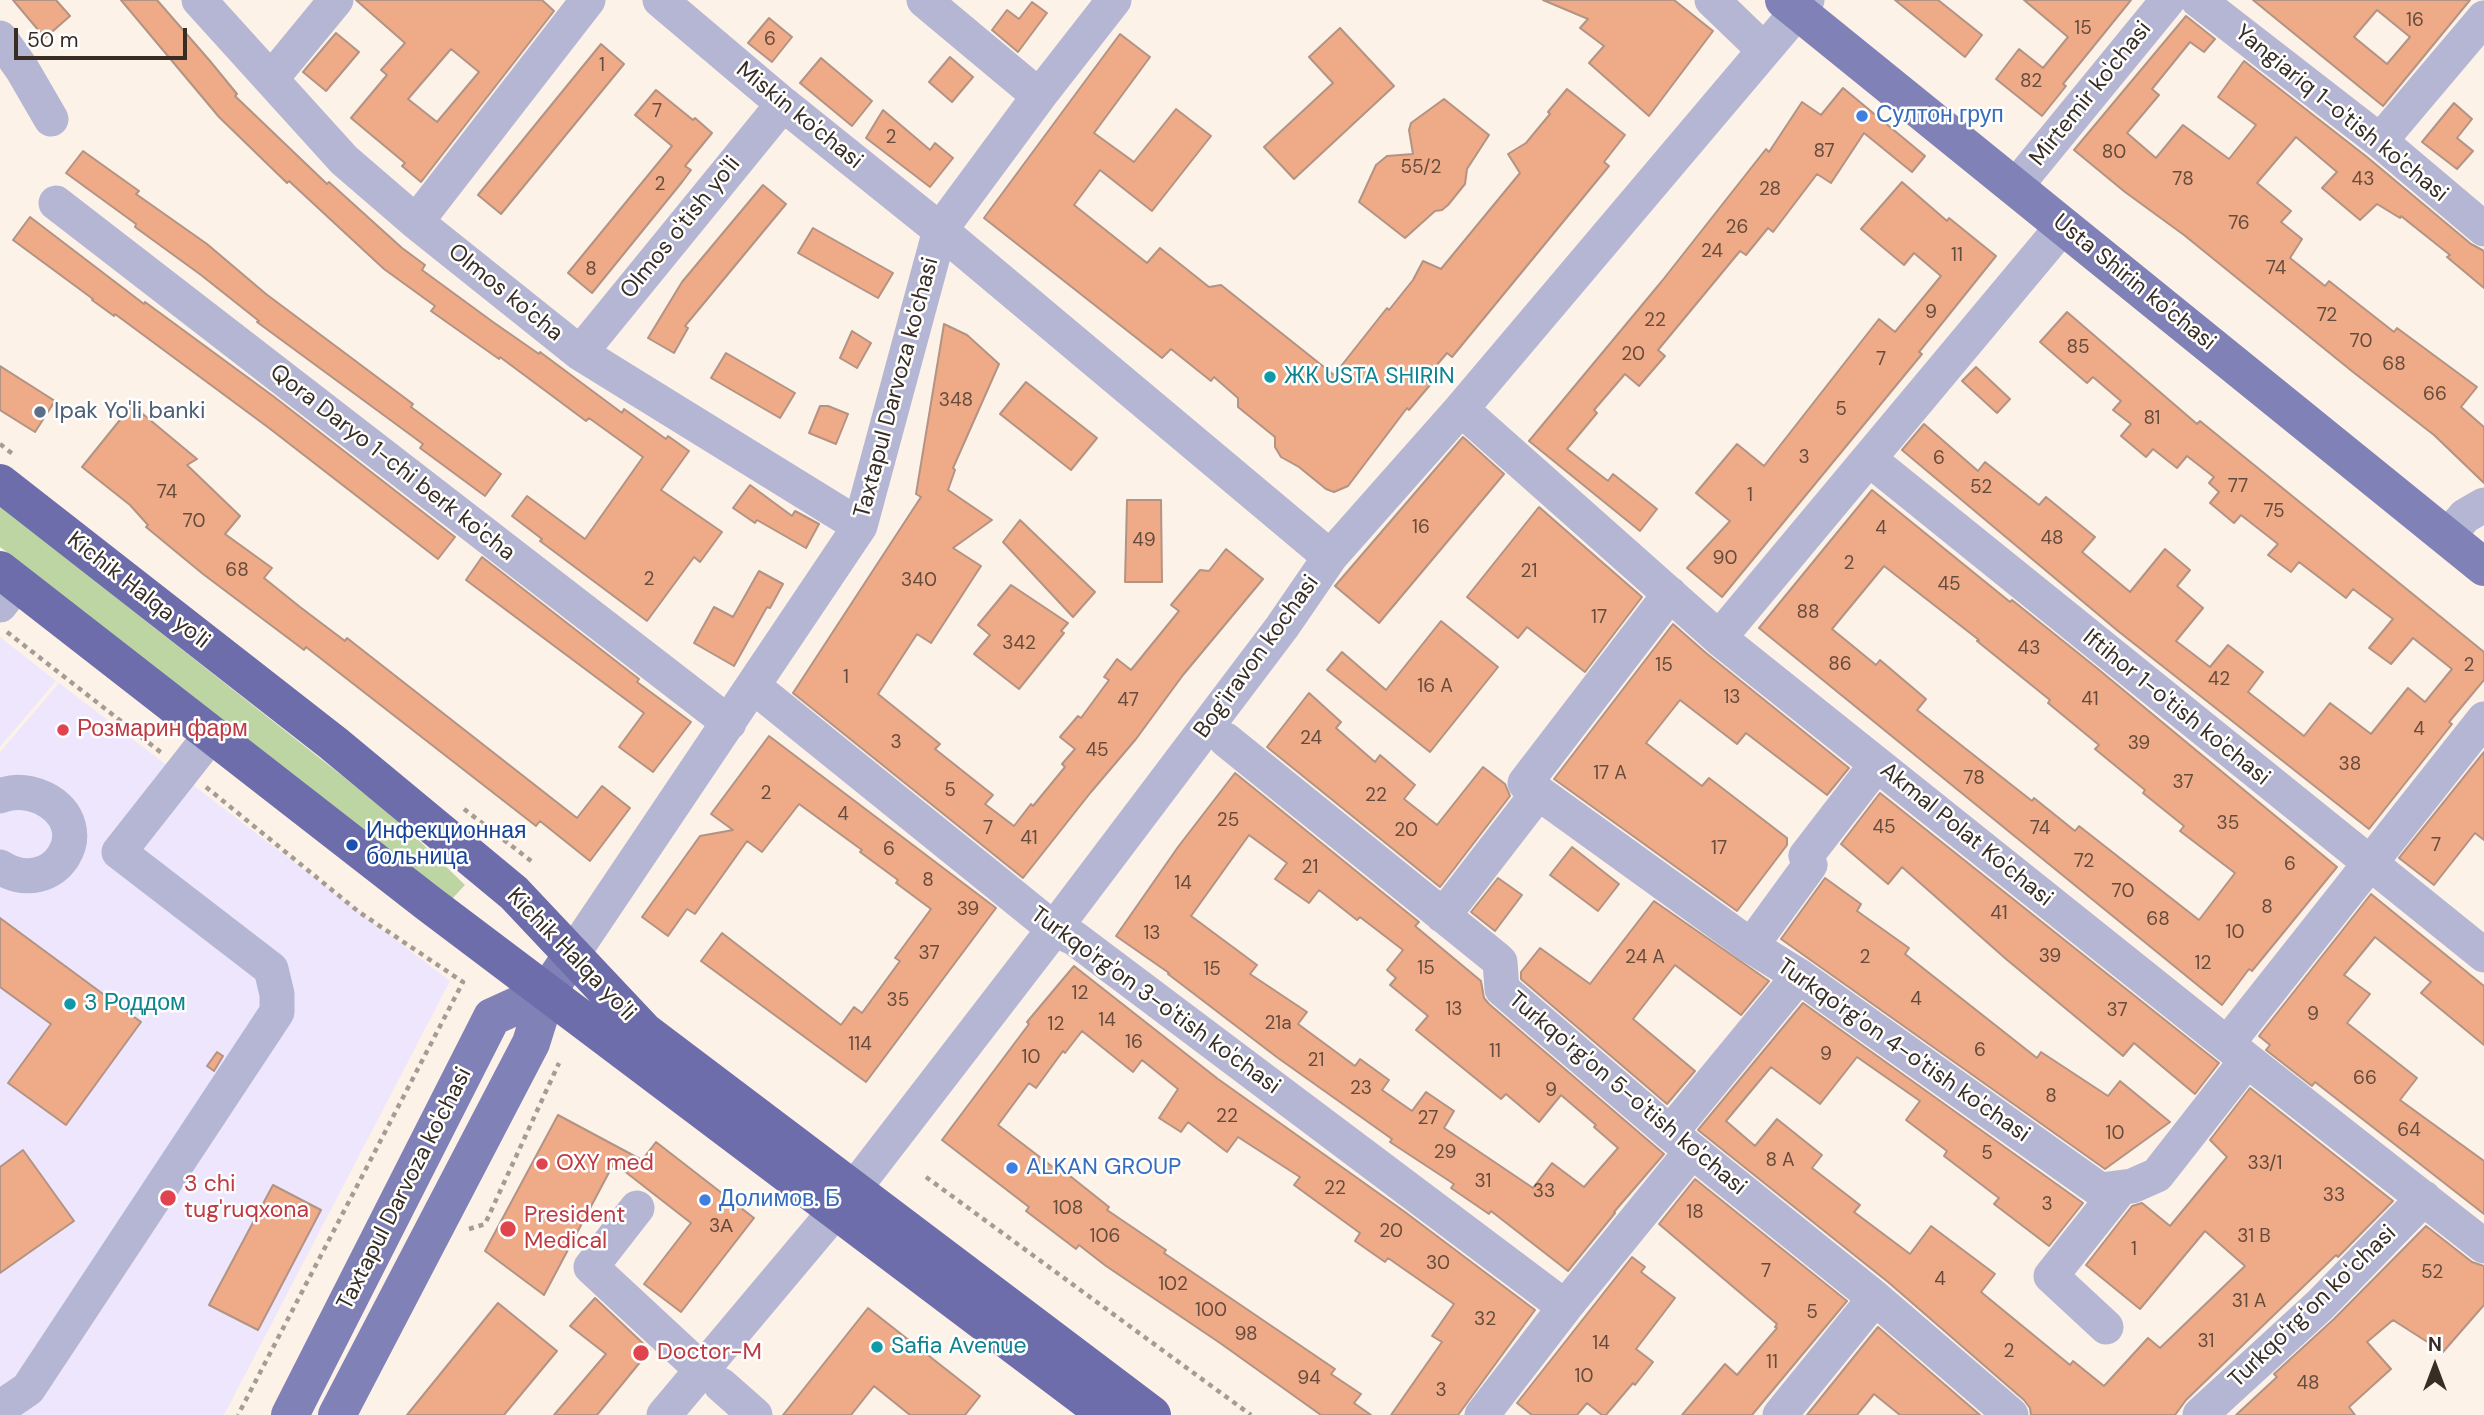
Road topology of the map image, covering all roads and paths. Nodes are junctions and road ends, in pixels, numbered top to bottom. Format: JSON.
{"nodes":[{"id":1,"x":199,"y":0,"type":"edge"},
{"id":2,"x":336,"y":0,"type":"edge"},
{"id":3,"x":589,"y":0,"type":"edge"},
{"id":4,"x":660,"y":0,"type":"edge"},
{"id":5,"x":924,"y":0,"type":"edge"},
{"id":6,"x":1114,"y":0,"type":"edge"},
{"id":7,"x":1712,"y":0,"type":"edge"},
{"id":8,"x":2168,"y":0,"type":"edge"},
{"id":9,"x":2198,"y":0,"type":"edge"},
{"id":10,"x":1796,"y":4,"type":"edge"},
{"id":11,"x":2484,"y":18,"type":"edge"},
{"id":12,"x":0,"y":38,"type":"edge"},
{"id":13,"x":1764,"y":50,"type":"junction"},
{"id":14,"x":271,"y":79,"type":"junction"},
{"id":15,"x":1039,"y":96,"type":"junction"},
{"id":16,"x":783,"y":104,"type":"junction"},
{"id":17,"x":51,"y":119,"type":"dead end"},
{"id":18,"x":2380,"y":141,"type":"junction"},
{"id":19,"x":2015,"y":187,"type":"junction"},
{"id":20,"x":56,"y":203,"type":"dead end"},
{"id":21,"x":416,"y":222,"type":"junction"},
{"id":22,"x":2063,"y":226,"type":"junction"},
{"id":23,"x":2484,"y":229,"type":"edge"},
{"id":24,"x":940,"y":230,"type":"junction"},
{"id":25,"x":580,"y":353,"type":"junction"},
{"id":26,"x":1461,"y":409,"type":"junction"},
{"id":27,"x":1869,"y":458,"type":"junction"},
{"id":28,"x":0,"y":483,"type":"edge"},
{"id":29,"x":2484,"y":505,"type":"edge"},
{"id":30,"x":860,"y":526,"type":"junction"},
{"id":31,"x":2447,"y":537,"type":"junction"},
{"id":32,"x":1330,"y":557,"type":"junction"},
{"id":33,"x":2484,"y":567,"type":"edge"},
{"id":34,"x":6,"y":586,"type":"edge"},
{"id":35,"x":1670,"y":594,"type":"junction"},
{"id":36,"x":1719,"y":638,"type":"junction"},
{"id":37,"x":752,"y":686,"type":"junction"},
{"id":38,"x":2484,"y":719,"type":"edge"},
{"id":39,"x":729,"y":723,"type":"junction"},
{"id":40,"x":211,"y":735,"type":"junction"},
{"id":41,"x":1226,"y":740,"type":"junction"},
{"id":42,"x":1877,"y":764,"type":"junction"},
{"id":43,"x":1532,"y":788,"type":"junction"},
{"id":44,"x":0,"y":796,"type":"edge"},
{"id":45,"x":70,"y":835,"type":"junction"},
{"id":46,"x":119,"y":852,"type":"junction"},
{"id":47,"x":2368,"y":864,"type":"junction"},
{"id":48,"x":0,"y":867,"type":"edge"},
{"id":49,"x":1443,"y":916,"type":"junction"},
{"id":50,"x":1064,"y":933,"type":"junction"},
{"id":51,"x":1751,"y":946,"type":"junction"},
{"id":52,"x":572,"y":955,"type":"junction"},
{"id":53,"x":2484,"y":956,"type":"edge"},
{"id":54,"x":1799,"y":976,"type":"junction"},
{"id":55,"x":547,"y":992,"type":"junction"},
{"id":56,"x":2237,"y":1052,"type":"junction"},
{"id":57,"x":1681,"y":1142,"type":"junction"},
{"id":58,"x":926,"y":1177,"type":"dead end"},
{"id":59,"x":2120,"y":1189,"type":"junction"},
{"id":60,"x":2424,"y":1198,"type":"junction"},
{"id":61,"x":853,"y":1207,"type":"junction"},
{"id":62,"x":637,"y":1208,"type":"dead end"},
{"id":63,"x":2484,"y":1246,"type":"edge"},
{"id":64,"x":1875,"y":1298,"type":"junction"},
{"id":65,"x":1566,"y":1307,"type":"junction"},
{"id":66,"x":2106,"y":1327,"type":"dead end"},
{"id":67,"x":711,"y":1378,"type":"junction"},
{"id":68,"x":0,"y":1408,"type":"edge"},
{"id":69,"x":290,"y":1415,"type":"edge"},
{"id":70,"x":337,"y":1415,"type":"edge"},
{"id":71,"x":664,"y":1415,"type":"edge"},
{"id":72,"x":696,"y":1415,"type":"edge"},
{"id":73,"x":755,"y":1415,"type":"edge"},
{"id":74,"x":1107,"y":1415,"type":"edge"},
{"id":75,"x":1153,"y":1415,"type":"edge"},
{"id":76,"x":1251,"y":1415,"type":"edge"},
{"id":77,"x":1482,"y":1415,"type":"edge"},
{"id":78,"x":1780,"y":1415,"type":"edge"},
{"id":79,"x":2011,"y":1415,"type":"edge"},
{"id":80,"x":2200,"y":1415,"type":"edge"}],
"edges":[{"from":1,"to":14,"type":"street","name":"Olmos ko'cha"},
{"from":2,"to":14,"type":"street"},
{"from":3,"to":21,"type":"street"},
{"from":4,"to":16,"type":"street","name":"Miskin ko'chasi"},
{"from":5,"to":15,"type":"street"},
{"from":6,"to":15,"type":"street","name":"Taxtapul Darvoza ko'chasi"},
{"from":7,"to":13,"type":"street"},
{"from":8,"to":19,"type":"street","name":"Mirtemir ko'chasi"},
{"from":9,"to":18,"type":"street","name":"Yangiariq 1-o'tish ko'chasi"},
{"from":10,"to":13,"type":"street"},
{"from":10,"to":19,"type":"main road","name":"Usta Shirin ko'chasi"},
{"from":11,"to":18,"type":"street"},
{"from":12,"to":17,"type":"street"},
{"from":13,"to":26,"type":"street"},
{"from":14,"to":21,"type":"street","name":"Olmos ko'cha"},
{"from":15,"to":24,"type":"street","name":"Taxtapul Darvoza ko'chasi"},
{"from":16,"to":24,"type":"street","name":"Miskin ko'chasi"},
{"from":16,"to":25,"type":"street","name":"Olmos o'tish yo'li"},
{"from":18,"to":23,"type":"street","name":"Yangiariq 1-o'tish ko'chasi"},
{"from":19,"to":22,"type":"main road","name":"Usta Shirin ko'chasi"},
{"from":20,"to":39,"type":"street","name":"Qora Daryo 1-chi berk ko'cha"},
{"from":21,"to":25,"type":"street","name":"Olmos ko'cha"},
{"from":22,"to":27,"type":"street"},
{"from":22,"to":31,"type":"main road","name":"Usta Shirin ko'chasi"},
{"from":24,"to":30,"type":"street","name":"Taxtapul Darvoza ko'chasi"},
{"from":24,"to":32,"type":"street","name":"Miskin ko'chasi"},
{"from":25,"to":30,"type":"street","name":"Olmos ko'cha"},
{"from":26,"to":32,"type":"street"},
{"from":26,"to":35,"type":"street","name":"Akmal Polat Ko'chasi"},
{"from":27,"to":36,"type":"street"},
{"from":27,"to":47,"type":"street","name":"Iftihor 1-o'tish ko'chasi"},
{"from":28,"to":52,"type":"highway","name":"Kichik Halqa yo'li"},
{"from":29,"to":31,"type":"street"},
{"from":30,"to":37,"type":"street","name":"Taxtapul Darvoza ko'chasi"},
{"from":31,"to":33,"type":"main road","name":"Usta Shirin ko'chasi"},
{"from":32,"to":41,"type":"street","name":"Bog'iravon kochasi"},
{"from":32,"to":50,"type":"street","name":"Bog'iravon kochasi"},
{"from":34,"to":40,"type":"highway","name":"Kichik Halqa yo'li"},
{"from":35,"to":36,"type":"street","name":"Akmal Polat Ko'chasi"},
{"from":35,"to":43,"type":"street"},
{"from":36,"to":42,"type":"street","name":"Akmal Polat Ko'chasi"},
{"from":37,"to":39,"type":"street","name":"Taxtapul Darvoza ko'chasi"},
{"from":37,"to":50,"type":"street","name":"Turkqo'rg'on 3-o'tish ko'chasi"},
{"from":38,"to":47,"type":"street"},
{"from":39,"to":52,"type":"street","name":"Taxtapul Darvoza ko'chasi"},
{"from":40,"to":46,"type":"street"},
{"from":40,"to":55,"type":"highway","name":"Kichik Halqa yo'li"},
{"from":41,"to":49,"type":"street","name":"Turkqo'rg'on 5-o'tish ko'chasi"},
{"from":41,"to":50,"type":"street","name":"Bog'iravon kochasi"},
{"from":42,"to":51,"type":"street"},
{"from":42,"to":56,"type":"street","name":"Akmal Polat Ko'chasi"},
{"from":43,"to":49,"type":"street"},
{"from":43,"to":51,"type":"street","name":"Turkqo'rg'on 4-o'tish ko'chasi"},
{"from":44,"to":45,"type":"street"},
{"from":45,"to":46,"type":"street"},
{"from":45,"to":48,"type":"street"},
{"from":46,"to":68,"type":"street"},
{"from":47,"to":53,"type":"street","name":"Iftihor 1-o'tish ko'chasi"},
{"from":47,"to":56,"type":"street"},
{"from":49,"to":57,"type":"street","name":"Turkqo'rg'on 5-o'tish ko'chasi"},
{"from":50,"to":61,"type":"street","name":"Bog'iravon kochasi"},
{"from":50,"to":65,"type":"street","name":"Turkqo'rg'on 3-o'tish ko'chasi"},
{"from":51,"to":54,"type":"street","name":"Turkqo'rg'on 4-o'tish ko'chasi"},
{"from":52,"to":55,"type":"main road","name":"Taxtapul Darvoza ko'chasi"},
{"from":52,"to":61,"type":"highway","name":"Kichik Halqa yo'li"},
{"from":54,"to":57,"type":"street"},
{"from":54,"to":59,"type":"street","name":"Turkqo'rg'on 4-o'tish ko'chasi"},
{"from":55,"to":61,"type":"highway","name":"Kichik Halqa yo'li"},
{"from":55,"to":69,"type":"main road","name":"Taxtapul Darvoza ko'chasi"},
{"from":55,"to":70,"type":"main road","name":"Taxtapul Darvoza ko'chasi"},
{"from":56,"to":59,"type":"street"},
{"from":56,"to":60,"type":"street","name":"Akmal Polat Ko'chasi"},
{"from":57,"to":64,"type":"street","name":"Turkqo'rg'on 5-o'tish ko'chasi"},
{"from":57,"to":65,"type":"street"},
{"from":58,"to":76,"type":"path"},
{"from":59,"to":66,"type":"street"},
{"from":60,"to":63,"type":"street","name":"Akmal Polat Ko'chasi"},
{"from":60,"to":80,"type":"street","name":"Turkqoʻrgʻon koʻchasi"},
{"from":61,"to":67,"type":"street","name":"Bog'iravon kochasi"},
{"from":61,"to":74,"type":"highway","name":"Kichik Halqa yo'li"},
{"from":61,"to":75,"type":"highway","name":"Kichik Halqa yo'li"},
{"from":62,"to":67,"type":"street"},
{"from":64,"to":78,"type":"street"},
{"from":64,"to":79,"type":"street","name":"Turkqo'rg'on 5-o'tish ko'chasi"},
{"from":65,"to":77,"type":"street"},
{"from":67,"to":71,"type":"street"},
{"from":67,"to":72,"type":"street"},
{"from":67,"to":73,"type":"street"}]}
